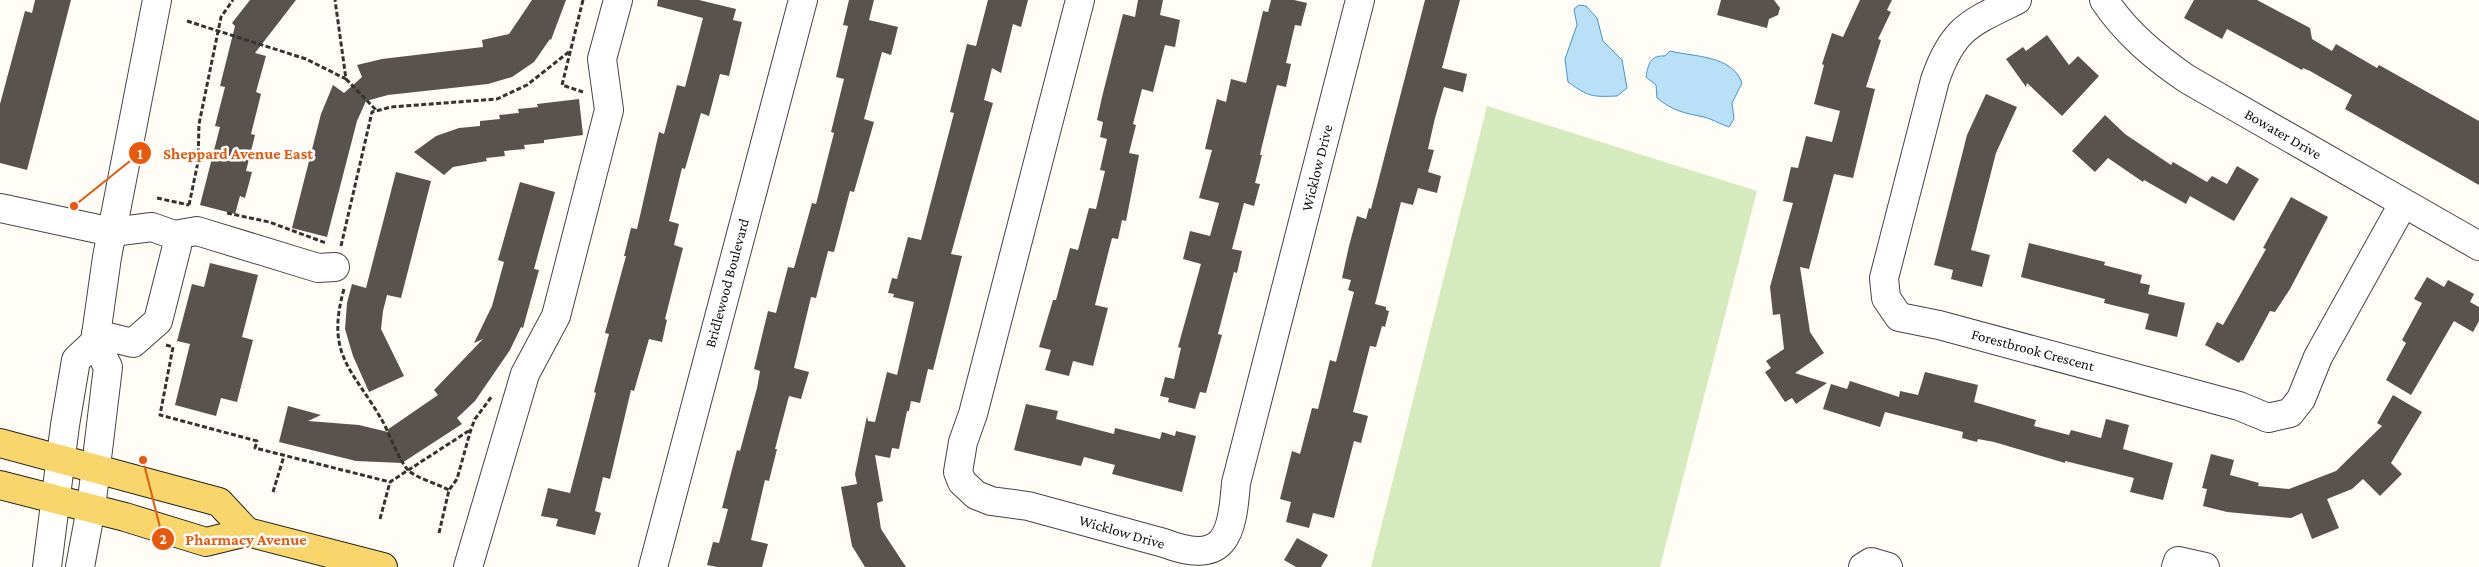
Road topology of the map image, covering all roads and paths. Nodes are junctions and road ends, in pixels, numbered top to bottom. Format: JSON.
{"nodes":[{"id":1,"x":157,"y":0,"type":"edge"},
{"id":2,"x":234,"y":0,"type":"edge"},
{"id":3,"x":335,"y":0,"type":"edge"},
{"id":4,"x":583,"y":0,"type":"edge"},
{"id":5,"x":618,"y":0,"type":"edge"},
{"id":6,"x":803,"y":0,"type":"edge"},
{"id":7,"x":1080,"y":0,"type":"edge"},
{"id":8,"x":1360,"y":0,"type":"edge"},
{"id":9,"x":2017,"y":0,"type":"edge"},
{"id":10,"x":2104,"y":0,"type":"edge"},
{"id":11,"x":188,"y":21,"type":"dead end"},
{"id":12,"x":218,"y":30,"type":"junction"},
{"id":13,"x":570,"y":51,"type":"junction"},
{"id":14,"x":346,"y":80,"type":"junction"},
{"id":15,"x":588,"y":94,"type":"dead end"},
{"id":16,"x":377,"y":111,"type":"junction"},
{"id":17,"x":2403,"y":204,"type":"junction"},
{"id":18,"x":189,"y":205,"type":"dead end"},
{"id":19,"x":2,"y":214,"type":"edge"},
{"id":20,"x":112,"y":232,"type":"junction"},
{"id":21,"x":174,"y":235,"type":"junction"},
{"id":22,"x":2479,"y":246,"type":"edge"},
{"id":23,"x":340,"y":268,"type":"junction"},
{"id":24,"x":95,"y":338,"type":"junction"},
{"id":25,"x":158,"y":342,"type":"dead end"},
{"id":26,"x":498,"y":388,"type":"dead end"},
{"id":27,"x":471,"y":429,"type":"junction"},
{"id":28,"x":0,"y":443,"type":"edge"},
{"id":29,"x":284,"y":456,"type":"junction"},
{"id":30,"x":60,"y":458,"type":"junction"},
{"id":31,"x":95,"y":468,"type":"junction"},
{"id":32,"x":408,"y":470,"type":"junction"},
{"id":33,"x":390,"y":482,"type":"junction"},
{"id":34,"x":0,"y":485,"type":"edge"},
{"id":35,"x":449,"y":490,"type":"junction"},
{"id":36,"x":273,"y":492,"type":"dead end"},
{"id":37,"x":55,"y":500,"type":"junction"},
{"id":38,"x":90,"y":508,"type":"junction"},
{"id":39,"x":380,"y":519,"type":"dead end"},
{"id":40,"x":247,"y":532,"type":"junction"},
{"id":41,"x":439,"y":533,"type":"dead end"},
{"id":42,"x":47,"y":567,"type":"edge"},
{"id":43,"x":80,"y":567,"type":"edge"},
{"id":44,"x":383,"y":567,"type":"edge"},
{"id":45,"x":468,"y":567,"type":"edge"},
{"id":46,"x":653,"y":567,"type":"edge"},
{"id":47,"x":1863,"y":567,"type":"edge"},
{"id":48,"x":1888,"y":567,"type":"edge"},
{"id":49,"x":2176,"y":567,"type":"edge"},
{"id":50,"x":2205,"y":567,"type":"edge"}],
"edges":[{"from":1,"to":20,"type":"street"},
{"from":2,"to":12,"type":"path"},
{"from":3,"to":14,"type":"path"},
{"from":4,"to":13,"type":"path"},
{"from":5,"to":45,"type":"street"},
{"from":6,"to":46,"type":"street","name":"Bridlewood Boulevard"},
{"from":7,"to":8,"type":"street","name":"Wicklow Drive"},
{"from":9,"to":17,"type":"street","name":"Forestbrook Crescent"},
{"from":10,"to":17,"type":"street","name":"Bowater Drive"},
{"from":11,"to":12,"type":"path"},
{"from":12,"to":14,"type":"path"},
{"from":12,"to":18,"type":"path"},
{"from":13,"to":15,"type":"path"},
{"from":13,"to":16,"type":"path"},
{"from":14,"to":16,"type":"path"},
{"from":16,"to":23,"type":"path"},
{"from":17,"to":22,"type":"street","name":"Bowater Drive"},
{"from":19,"to":20,"type":"street"},
{"from":20,"to":21,"type":"street"},
{"from":20,"to":24,"type":"street"},
{"from":21,"to":23,"type":"street"},
{"from":21,"to":24,"type":"street"},
{"from":23,"to":32,"type":"path"},
{"from":24,"to":30,"type":"street"},
{"from":24,"to":31,"type":"street"},
{"from":25,"to":29,"type":"path"},
{"from":26,"to":27,"type":"path"},
{"from":27,"to":32,"type":"path"},
{"from":27,"to":35,"type":"path"},
{"from":28,"to":30,"type":"main road"},
{"from":29,"to":33,"type":"path"},
{"from":29,"to":36,"type":"path"},
{"from":30,"to":31,"type":"main road"},
{"from":30,"to":37,"type":"street"},
{"from":31,"to":38,"type":"street"},
{"from":31,"to":40,"type":"main road"},
{"from":32,"to":33,"type":"path"},
{"from":32,"to":35,"type":"path"},
{"from":33,"to":39,"type":"path"},
{"from":34,"to":37,"type":"main road"},
{"from":35,"to":41,"type":"path"},
{"from":37,"to":38,"type":"main road"},
{"from":37,"to":42,"type":"street"},
{"from":38,"to":40,"type":"main road"},
{"from":38,"to":43,"type":"street"},
{"from":40,"to":44,"type":"main road"},
{"from":47,"to":48,"type":"street"},
{"from":49,"to":50,"type":"street"}]}
